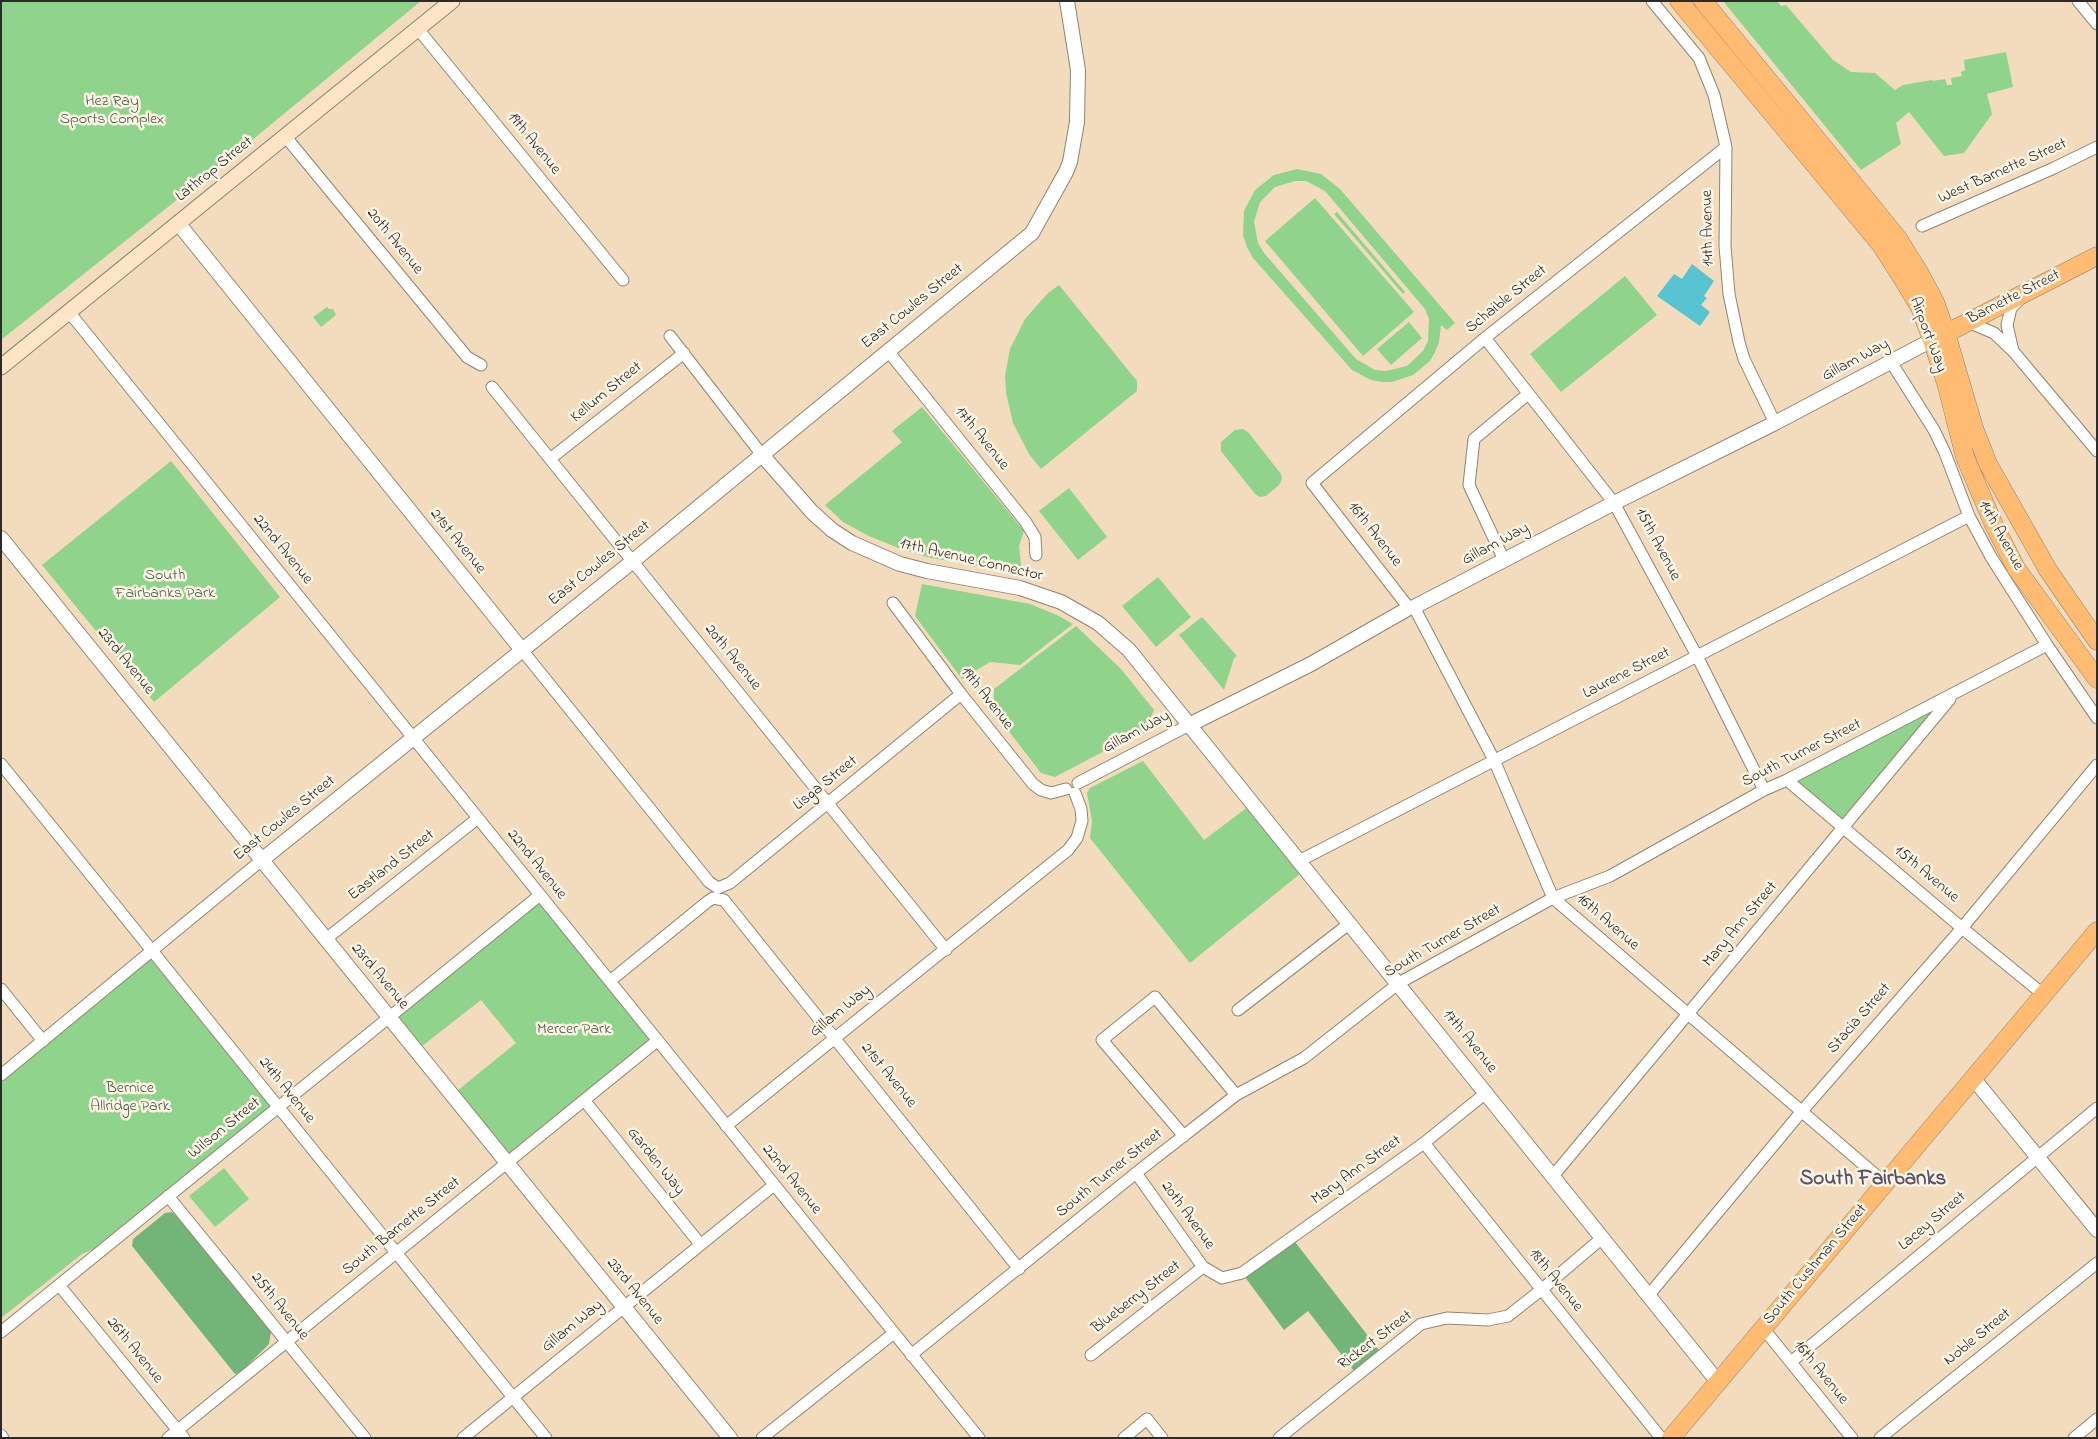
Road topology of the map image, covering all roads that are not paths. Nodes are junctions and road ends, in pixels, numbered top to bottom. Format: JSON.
{"nodes":[{"id":1,"x":452,"y":1,"type":"edge"},
{"id":2,"x":1067,"y":1,"type":"edge"},
{"id":3,"x":1652,"y":1,"type":"edge"},
{"id":4,"x":1679,"y":1,"type":"edge"},
{"id":5,"x":1703,"y":1,"type":"edge"},
{"id":6,"x":2078,"y":1,"type":"edge"},
{"id":7,"x":2097,"y":24,"type":"edge"},
{"id":8,"x":418,"y":28,"type":"junction"},
{"id":9,"x":285,"y":136,"type":"junction"},
{"id":10,"x":1726,"y":147,"type":"junction"},
{"id":11,"x":2097,"y":147,"type":"edge"},
{"id":12,"x":178,"y":223,"type":"junction"},
{"id":13,"x":1922,"y":226,"type":"dead end"},
{"id":14,"x":2097,"y":256,"type":"edge"},
{"id":15,"x":623,"y":280,"type":"dead end"},
{"id":16,"x":2026,"y":292,"type":"junction"},
{"id":17,"x":69,"y":312,"type":"junction"},
{"id":18,"x":1968,"y":322,"type":"junction"},
{"id":19,"x":670,"y":336,"type":"dead end"},
{"id":20,"x":1939,"y":337,"type":"junction"},
{"id":21,"x":1485,"y":338,"type":"junction"},
{"id":22,"x":888,"y":351,"type":"junction"},
{"id":23,"x":2013,"y":351,"type":"junction"},
{"id":24,"x":684,"y":353,"type":"junction"},
{"id":25,"x":1891,"y":362,"type":"junction"},
{"id":26,"x":481,"y":365,"type":"dead end"},
{"id":27,"x":1,"y":367,"type":"edge"},
{"id":28,"x":492,"y":387,"type":"dead end"},
{"id":29,"x":1528,"y":394,"type":"junction"},
{"id":30,"x":1775,"y":423,"type":"junction"},
{"id":31,"x":2097,"y":451,"type":"edge"},
{"id":32,"x":762,"y":455,"type":"junction"},
{"id":33,"x":550,"y":459,"type":"junction"},
{"id":34,"x":1312,"y":483,"type":"joint"},
{"id":35,"x":1614,"y":503,"type":"junction"},
{"id":36,"x":1969,"y":516,"type":"junction"},
{"id":37,"x":1,"y":538,"type":"edge"},
{"id":38,"x":1036,"y":555,"type":"dead end"},
{"id":39,"x":1504,"y":560,"type":"junction"},
{"id":40,"x":633,"y":561,"type":"junction"},
{"id":41,"x":893,"y":603,"type":"dead end"},
{"id":42,"x":1412,"y":607,"type":"junction"},
{"id":43,"x":2097,"y":641,"type":"edge"},
{"id":44,"x":2047,"y":645,"type":"junction"},
{"id":45,"x":522,"y":650,"type":"junction"},
{"id":46,"x":1697,"y":656,"type":"junction"},
{"id":47,"x":2097,"y":679,"type":"edge"},
{"id":48,"x":961,"y":694,"type":"junction"},
{"id":49,"x":1954,"y":694,"type":"junction"},
{"id":50,"x":2097,"y":718,"type":"edge"},
{"id":51,"x":1191,"y":724,"type":"junction"},
{"id":52,"x":413,"y":738,"type":"junction"},
{"id":53,"x":1494,"y":760,"type":"junction"},
{"id":54,"x":1,"y":764,"type":"edge"},
{"id":55,"x":2097,"y":765,"type":"edge"},
{"id":56,"x":1787,"y":780,"type":"junction"},
{"id":57,"x":1073,"y":789,"type":"junction"},
{"id":58,"x":1764,"y":790,"type":"junction"},
{"id":59,"x":828,"y":803,"type":"junction"},
{"id":60,"x":478,"y":818,"type":"junction"},
{"id":61,"x":1844,"y":828,"type":"junction"},
{"id":62,"x":262,"y":859,"type":"junction"},
{"id":63,"x":1299,"y":861,"type":"junction"},
{"id":64,"x":709,"y":882,"type":"joint"},
{"id":65,"x":540,"y":895,"type":"junction"},
{"id":66,"x":1554,"y":898,"type":"junction"},
{"id":67,"x":1350,"y":923,"type":"junction"},
{"id":68,"x":1962,"y":928,"type":"junction"},
{"id":69,"x":2097,"y":932,"type":"edge"},
{"id":70,"x":326,"y":939,"type":"junction"},
{"id":71,"x":946,"y":950,"type":"junction"},
{"id":72,"x":152,"y":951,"type":"junction"},
{"id":73,"x":610,"y":981,"type":"junction"},
{"id":74,"x":1399,"y":983,"type":"junction"},
{"id":75,"x":1,"y":989,"type":"edge"},
{"id":76,"x":2044,"y":995,"type":"junction"},
{"id":77,"x":1238,"y":1010,"type":"dead end"},
{"id":78,"x":1688,"y":1014,"type":"junction"},
{"id":79,"x":391,"y":1018,"type":"junction"},
{"id":80,"x":836,"y":1039,"type":"junction"},
{"id":81,"x":43,"y":1041,"type":"junction"},
{"id":82,"x":657,"y":1041,"type":"junction"},
{"id":83,"x":1,"y":1075,"type":"edge"},
{"id":84,"x":1974,"y":1078,"type":"junction"},
{"id":85,"x":1487,"y":1092,"type":"junction"},
{"id":86,"x":1236,"y":1095,"type":"junction"},
{"id":87,"x":584,"y":1100,"type":"junction"},
{"id":88,"x":278,"y":1106,"type":"junction"},
{"id":89,"x":2097,"y":1108,"type":"edge"},
{"id":90,"x":1802,"y":1111,"type":"junction"},
{"id":91,"x":726,"y":1126,"type":"junction"},
{"id":92,"x":1184,"y":1136,"type":"junction"},
{"id":93,"x":1424,"y":1143,"type":"junction"},
{"id":94,"x":2037,"y":1156,"type":"junction"},
{"id":95,"x":508,"y":1162,"type":"junction"},
{"id":96,"x":1136,"y":1173,"type":"junction"},
{"id":97,"x":1553,"y":1176,"type":"junction"},
{"id":98,"x":1885,"y":1183,"type":"junction"},
{"id":99,"x":774,"y":1185,"type":"junction"},
{"id":100,"x":168,"y":1196,"type":"junction"},
{"id":101,"x":2097,"y":1230,"type":"edge"},
{"id":102,"x":1602,"y":1238,"type":"junction"},
{"id":103,"x":700,"y":1244,"type":"junction"},
{"id":104,"x":397,"y":1252,"type":"junction"},
{"id":105,"x":2097,"y":1263,"type":"edge"},
{"id":106,"x":1203,"y":1267,"type":"junction"},
{"id":107,"x":1019,"y":1269,"type":"junction"},
{"id":108,"x":1242,"y":1273,"type":"joint"},
{"id":109,"x":59,"y":1285,"type":"junction"},
{"id":110,"x":1541,"y":1290,"type":"junction"},
{"id":111,"x":1648,"y":1296,"type":"junction"},
{"id":112,"x":624,"y":1308,"type":"junction"},
{"id":113,"x":1763,"y":1328,"type":"junction"},
{"id":114,"x":1,"y":1332,"type":"edge"},
{"id":115,"x":894,"y":1333,"type":"junction"},
{"id":116,"x":286,"y":1341,"type":"junction"},
{"id":117,"x":912,"y":1355,"type":"junction"},
{"id":118,"x":1091,"y":1355,"type":"dead end"},
{"id":119,"x":1791,"y":1362,"type":"junction"},
{"id":120,"x":1718,"y":1382,"type":"junction"},
{"id":121,"x":514,"y":1397,"type":"junction"},
{"id":122,"x":2097,"y":1420,"type":"edge"},
{"id":123,"x":180,"y":1434,"type":"edge"},
{"id":124,"x":168,"y":1438,"type":"edge"},
{"id":125,"x":365,"y":1438,"type":"edge"},
{"id":126,"x":463,"y":1438,"type":"edge"},
{"id":127,"x":546,"y":1438,"type":"edge"},
{"id":128,"x":730,"y":1438,"type":"edge"},
{"id":129,"x":762,"y":1438,"type":"edge"},
{"id":130,"x":979,"y":1438,"type":"edge"},
{"id":131,"x":1124,"y":1438,"type":"edge"},
{"id":132,"x":1162,"y":1438,"type":"edge"},
{"id":133,"x":1280,"y":1438,"type":"edge"},
{"id":134,"x":1661,"y":1438,"type":"edge"},
{"id":135,"x":1671,"y":1438,"type":"edge"},
{"id":136,"x":1852,"y":1438,"type":"edge"},
{"id":137,"x":1880,"y":1438,"type":"edge"},
{"id":138,"x":2074,"y":1438,"type":"edge"}],
"edges":[{"from":1,"to":8,"type":"main road","name":"Lathrop Street"},
{"from":2,"to":22,"type":"street","name":"East Cowles Street"},
{"from":3,"to":10,"type":"street","name":"14th Avenue"},
{"from":4,"to":20,"type":"main road","name":"Airport Way"},
{"from":5,"to":20,"type":"main road","name":"Airport Way"},
{"from":6,"to":7,"type":"street"},
{"from":8,"to":9,"type":"main road","name":"Lathrop Street"},
{"from":8,"to":15,"type":"street","name":"19th Avenue"},
{"from":9,"to":12,"type":"main road","name":"Lathrop Street"},
{"from":9,"to":26,"type":"street","name":"20th Avenue"},
{"from":10,"to":21,"type":"street","name":"Schaible Street"},
{"from":10,"to":30,"type":"street","name":"14th Avenue"},
{"from":11,"to":13,"type":"street","name":"West Barnette Street"},
{"from":12,"to":17,"type":"main road","name":"Lathrop Street"},
{"from":12,"to":45,"type":"street","name":"21st Avenue"},
{"from":14,"to":16,"type":"main road","name":"Barnette Street"},
{"from":16,"to":18,"type":"main road","name":"Barnette Street"},
{"from":16,"to":23,"type":"street"},
{"from":17,"to":27,"type":"main road","name":"Lathrop Street"},
{"from":17,"to":52,"type":"street","name":"22nd Avenue"},
{"from":18,"to":20,"type":"main road","name":"Barnette Street"},
{"from":18,"to":23,"type":"street"},
{"from":19,"to":24,"type":"street"},
{"from":20,"to":25,"type":"street","name":"Gillam Way"},
{"from":20,"to":43,"type":"main road","name":"Airport Way"},
{"from":20,"to":47,"type":"main road","name":"Airport Way"},
{"from":21,"to":29,"type":"street","name":"15th Avenue"},
{"from":21,"to":34,"type":"street","name":"Schaible Street"},
{"from":22,"to":32,"type":"street","name":"East Cowles Street"},
{"from":22,"to":38,"type":"street","name":"17th Avenue"},
{"from":23,"to":31,"type":"street"},
{"from":24,"to":32,"type":"street"},
{"from":24,"to":33,"type":"street","name":"Kellum Street"},
{"from":25,"to":30,"type":"street","name":"Gillam Way"},
{"from":25,"to":36,"type":"street","name":"14th Avenue"},
{"from":28,"to":33,"type":"street","name":"20th Avenue"},
{"from":29,"to":35,"type":"street","name":"15th Avenue"},
{"from":29,"to":39,"type":"street"},
{"from":30,"to":35,"type":"street","name":"Gillam Way"},
{"from":32,"to":40,"type":"street","name":"East Cowles Street"},
{"from":32,"to":51,"type":"street","name":"17th Avenue Connector"},
{"from":33,"to":40,"type":"street","name":"20th Avenue"},
{"from":34,"to":42,"type":"street","name":"16th Avenue"},
{"from":35,"to":39,"type":"street","name":"Gillam Way"},
{"from":35,"to":46,"type":"street","name":"15th Avenue"},
{"from":36,"to":44,"type":"street","name":"14th Avenue"},
{"from":36,"to":46,"type":"street","name":"Laurene Street"},
{"from":37,"to":62,"type":"street","name":"23rd Avenue"},
{"from":39,"to":42,"type":"street","name":"Gillam Way"},
{"from":40,"to":45,"type":"street","name":"East Cowles Street"},
{"from":40,"to":59,"type":"street","name":"20th Avenue"},
{"from":41,"to":48,"type":"street","name":"19th Avenue"},
{"from":42,"to":51,"type":"street","name":"Gillam Way"},
{"from":42,"to":53,"type":"street","name":"16th Avenue"},
{"from":44,"to":49,"type":"street","name":"South Turner Street"},
{"from":44,"to":50,"type":"street","name":"14th Avenue"},
{"from":45,"to":52,"type":"street","name":"East Cowles Street"},
{"from":45,"to":64,"type":"street","name":"21st Avenue"},
{"from":46,"to":53,"type":"street","name":"Laurene Street"},
{"from":46,"to":58,"type":"street","name":"15th Avenue"},
{"from":48,"to":57,"type":"street","name":"19th Avenue"},
{"from":48,"to":59,"type":"street","name":"Lisga Street"},
{"from":49,"to":56,"type":"street","name":"South Turner Street"},
{"from":49,"to":61,"type":"street","name":"Mary Ann Street"},
{"from":51,"to":57,"type":"street","name":"Gillam Way"},
{"from":51,"to":63,"type":"street","name":"17th Avenue"},
{"from":52,"to":60,"type":"street","name":"22nd Avenue"},
{"from":52,"to":62,"type":"street","name":"East Cowles Street"},
{"from":53,"to":63,"type":"street","name":"Laurene Street"},
{"from":53,"to":66,"type":"street","name":"16th Avenue"},
{"from":54,"to":72,"type":"street","name":"24th Avenue"},
{"from":55,"to":68,"type":"street","name":"Stacia Street"},
{"from":56,"to":58,"type":"street","name":"South Turner Street"},
{"from":56,"to":61,"type":"street","name":"15th Avenue"},
{"from":57,"to":71,"type":"street","name":"Gillam Way"},
{"from":58,"to":66,"type":"street","name":"South Turner Street"},
{"from":59,"to":64,"type":"street","name":"Lisga Street"},
{"from":59,"to":71,"type":"street","name":"20th Avenue"},
{"from":60,"to":65,"type":"street","name":"22nd Avenue"},
{"from":60,"to":70,"type":"street","name":"Eastland Street"},
{"from":61,"to":68,"type":"street","name":"15th Avenue"},
{"from":61,"to":78,"type":"street","name":"Mary Ann Street"},
{"from":62,"to":70,"type":"street","name":"23rd Avenue"},
{"from":62,"to":72,"type":"street","name":"East Cowles Street"},
{"from":63,"to":67,"type":"street","name":"17th Avenue"},
{"from":65,"to":73,"type":"street","name":"22nd Avenue"},
{"from":65,"to":79,"type":"street","name":"Wilson Street"},
{"from":66,"to":74,"type":"street","name":"South Turner Street"},
{"from":66,"to":78,"type":"street","name":"16th Avenue"},
{"from":67,"to":74,"type":"street","name":"17th Avenue"},
{"from":67,"to":77,"type":"street"},
{"from":68,"to":76,"type":"street","name":"15th Avenue"},
{"from":68,"to":90,"type":"street","name":"Stacia Street"},
{"from":69,"to":76,"type":"main road","name":"South Cushman Street"},
{"from":70,"to":79,"type":"street","name":"23rd Avenue"},
{"from":71,"to":80,"type":"street","name":"Gillam Way"},
{"from":72,"to":81,"type":"street","name":"East Cowles Street"},
{"from":72,"to":88,"type":"street","name":"24th Avenue"},
{"from":73,"to":80,"type":"street","name":"21st Avenue"},
{"from":73,"to":82,"type":"street","name":"22nd Avenue"},
{"from":74,"to":85,"type":"street","name":"17th Avenue"},
{"from":74,"to":86,"type":"street","name":"South Turner Street"},
{"from":75,"to":81,"type":"street"},
{"from":76,"to":84,"type":"main road","name":"South Cushman Street"},
{"from":78,"to":90,"type":"street","name":"16th Avenue"},
{"from":78,"to":97,"type":"street","name":"Mary Ann Street"},
{"from":79,"to":88,"type":"street","name":"Wilson Street"},
{"from":79,"to":95,"type":"street","name":"23rd Avenue"},
{"from":80,"to":91,"type":"street","name":"Gillam Way"},
{"from":80,"to":107,"type":"street","name":"21st Avenue"},
{"from":81,"to":83,"type":"street","name":"East Cowles Street"},
{"from":82,"to":87,"type":"street","name":"South Barnette Street"},
{"from":82,"to":91,"type":"street","name":"22nd Avenue"},
{"from":84,"to":94,"type":"street"},
{"from":84,"to":98,"type":"main road","name":"South Cushman Street"},
{"from":85,"to":93,"type":"street","name":"Mary Ann Street"},
{"from":85,"to":97,"type":"street","name":"17th Avenue"},
{"from":86,"to":92,"type":"street","name":"South Turner Street"},
{"from":86,"to":92,"type":"street"},
{"from":87,"to":95,"type":"street","name":"South Barnette Street"},
{"from":87,"to":103,"type":"street","name":"Garden Way"},
{"from":88,"to":100,"type":"street","name":"Wilson Street"},
{"from":88,"to":104,"type":"street","name":"24th Avenue"},
{"from":89,"to":94,"type":"street","name":"Lacey Street"},
{"from":90,"to":98,"type":"street","name":"16th Avenue"},
{"from":90,"to":111,"type":"street","name":"Stacia Street"},
{"from":91,"to":99,"type":"street","name":"22nd Avenue"},
{"from":92,"to":96,"type":"street","name":"South Turner Street"},
{"from":93,"to":108,"type":"street","name":"Mary Ann Street"},
{"from":93,"to":110,"type":"street","name":"18th Avenue"},
{"from":94,"to":101,"type":"street"},
{"from":94,"to":119,"type":"street","name":"Lacey Street"},
{"from":95,"to":104,"type":"street","name":"South Barnette Street"},
{"from":95,"to":112,"type":"street","name":"23rd Avenue"},
{"from":96,"to":106,"type":"street","name":"20th Avenue"},
{"from":96,"to":107,"type":"street","name":"South Turner Street"},
{"from":97,"to":102,"type":"street","name":"17th Avenue"},
{"from":98,"to":113,"type":"main road","name":"South Cushman Street"},
{"from":99,"to":103,"type":"street","name":"Gillam Way"},
{"from":99,"to":115,"type":"street","name":"22nd Avenue"},
{"from":100,"to":109,"type":"street","name":"Wilson Street"},
{"from":100,"to":116,"type":"street","name":"25th Avenue"},
{"from":102,"to":110,"type":"street","name":"Rickert Street"},
{"from":102,"to":111,"type":"street","name":"17th Avenue"},
{"from":103,"to":112,"type":"street","name":"Gillam Way"},
{"from":104,"to":116,"type":"street","name":"South Barnette Street"},
{"from":104,"to":121,"type":"street","name":"24th Avenue"},
{"from":105,"to":137,"type":"street","name":"Noble Street"},
{"from":106,"to":108,"type":"street","name":"20th Avenue"},
{"from":106,"to":118,"type":"street","name":"Blueberry Street"},
{"from":107,"to":117,"type":"street","name":"South Turner Street"},
{"from":109,"to":114,"type":"street","name":"Wilson Street"},
{"from":109,"to":123,"type":"street","name":"26th Avenue"},
{"from":110,"to":133,"type":"street","name":"Rickert Street"},
{"from":110,"to":134,"type":"street","name":"18th Avenue"},
{"from":111,"to":120,"type":"street","name":"17th Avenue"},
{"from":112,"to":121,"type":"street","name":"Gillam Way"},
{"from":112,"to":128,"type":"street","name":"23rd Avenue"},
{"from":113,"to":119,"type":"street","name":"16th Avenue"},
{"from":113,"to":120,"type":"main road","name":"South Cushman Street"},
{"from":115,"to":117,"type":"street","name":"22nd Avenue"},
{"from":115,"to":129,"type":"street"},
{"from":116,"to":123,"type":"street","name":"South Barnette Street"},
{"from":116,"to":125,"type":"street","name":"25th Avenue"},
{"from":117,"to":130,"type":"street","name":"22nd Avenue"},
{"from":119,"to":136,"type":"street","name":"16th Avenue"},
{"from":120,"to":135,"type":"main road","name":"South Cushman Street"},
{"from":121,"to":126,"type":"street","name":"Gillam Way"},
{"from":121,"to":127,"type":"street","name":"24th Avenue"},
{"from":122,"to":138,"type":"street"},
{"from":123,"to":124,"type":"street","name":"South Barnette Street"},
{"from":131,"to":132,"type":"street"}]}
